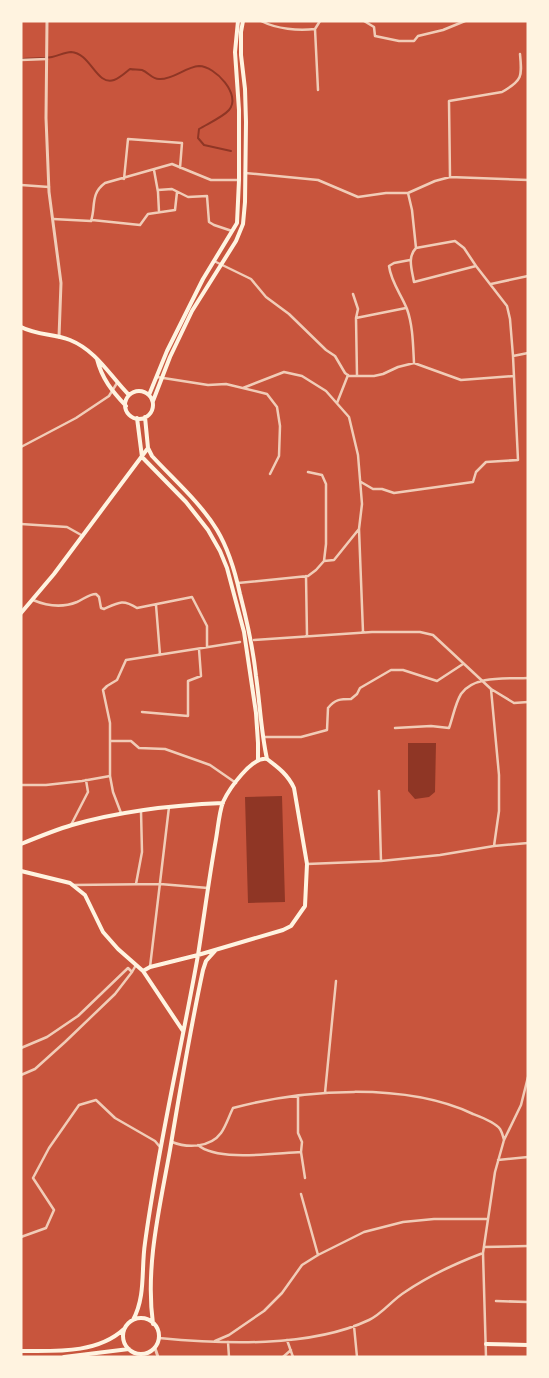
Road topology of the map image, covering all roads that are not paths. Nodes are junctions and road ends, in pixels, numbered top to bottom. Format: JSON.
{"nodes":[{"id":1,"x":47,"y":21,"type":"edge"},
{"id":2,"x":238,"y":21,"type":"edge"},
{"id":3,"x":243,"y":21,"type":"edge"},
{"id":4,"x":261,"y":21,"type":"edge"},
{"id":5,"x":320,"y":21,"type":"edge"},
{"id":6,"x":364,"y":21,"type":"edge"},
{"id":7,"x":465,"y":22,"type":"edge"},
{"id":8,"x":316,"y":29,"type":"junction"},
{"id":9,"x":520,"y":54,"type":"dead end"},
{"id":10,"x":47,"y":59,"type":"junction"},
{"id":11,"x":21,"y":60,"type":"edge"},
{"id":12,"x":318,"y":90,"type":"dead end"},
{"id":13,"x":180,"y":168,"type":"junction"},
{"id":14,"x":154,"y":170,"type":"junction"},
{"id":15,"x":245,"y":173,"type":"junction"},
{"id":16,"x":450,"y":177,"type":"junction"},
{"id":17,"x":124,"y":179,"type":"junction"},
{"id":18,"x":239,"y":180,"type":"junction"},
{"id":19,"x":528,"y":180,"type":"edge"},
{"id":20,"x":21,"y":185,"type":"edge"},
{"id":21,"x":49,"y":187,"type":"junction"},
{"id":22,"x":158,"y":190,"type":"junction"},
{"id":23,"x":177,"y":192,"type":"junction"},
{"id":24,"x":408,"y":193,"type":"junction"},
{"id":25,"x":159,"y":212,"type":"junction"},
{"id":26,"x":53,"y":218,"type":"junction"},
{"id":27,"x":92,"y":220,"type":"junction"},
{"id":28,"x":232,"y":231,"type":"junction"},
{"id":29,"x":416,"y":248,"type":"junction"},
{"id":30,"x":410,"y":260,"type":"junction"},
{"id":31,"x":214,"y":261,"type":"junction"},
{"id":32,"x":220,"y":264,"type":"junction"},
{"id":33,"x":476,"y":266,"type":"junction"},
{"id":34,"x":528,"y":276,"type":"edge"},
{"id":35,"x":491,"y":284,"type":"junction"},
{"id":36,"x":353,"y":294,"type":"dead end"},
{"id":37,"x":406,"y":308,"type":"junction"},
{"id":38,"x":356,"y":318,"type":"junction"},
{"id":39,"x":21,"y":327,"type":"edge"},
{"id":40,"x":60,"y":337,"type":"junction"},
{"id":41,"x":528,"y":353,"type":"edge"},
{"id":42,"x":513,"y":356,"type":"junction"},
{"id":43,"x":97,"y":357,"type":"junction"},
{"id":44,"x":414,"y":363,"type":"junction"},
{"id":45,"x":348,"y":375,"type":"junction"},
{"id":46,"x":357,"y":376,"type":"junction"},
{"id":47,"x":514,"y":376,"type":"junction"},
{"id":48,"x":159,"y":378,"type":"junction"},
{"id":49,"x":117,"y":383,"type":"junction"},
{"id":50,"x":243,"y":388,"type":"junction"},
{"id":51,"x":112,"y":391,"type":"junction"},
{"id":52,"x":129,"y":395,"type":"junction"},
{"id":53,"x":149,"y":395,"type":"junction"},
{"id":54,"x":152,"y":400,"type":"junction"},
{"id":55,"x":337,"y":403,"type":"junction"},
{"id":56,"x":126,"y":406,"type":"junction"},
{"id":57,"x":144,"y":417,"type":"junction"},
{"id":58,"x":137,"y":418,"type":"junction"},
{"id":59,"x":21,"y":447,"type":"edge"},
{"id":60,"x":148,"y":448,"type":"junction"},
{"id":61,"x":142,"y":457,"type":"junction"},
{"id":62,"x":308,"y":472,"type":"dead end"},
{"id":63,"x":270,"y":474,"type":"dead end"},
{"id":64,"x":361,"y":482,"type":"junction"},
{"id":65,"x":21,"y":524,"type":"edge"},
{"id":66,"x":359,"y":529,"type":"junction"},
{"id":67,"x":83,"y":536,"type":"junction"},
{"id":68,"x":324,"y":561,"type":"junction"},
{"id":69,"x":306,"y":576,"type":"junction"},
{"id":70,"x":238,"y":583,"type":"junction"},
{"id":71,"x":33,"y":600,"type":"junction"},
{"id":72,"x":156,"y":605,"type":"junction"},
{"id":73,"x":21,"y":614,"type":"edge"},
{"id":74,"x":364,"y":632,"type":"junction"},
{"id":75,"x":307,"y":636,"type":"junction"},
{"id":76,"x":254,"y":640,"type":"dead end"},
{"id":77,"x":240,"y":642,"type":"dead end"},
{"id":78,"x":206,"y":648,"type":"junction"},
{"id":79,"x":199,"y":649,"type":"junction"},
{"id":80,"x":160,"y":655,"type":"junction"},
{"id":81,"x":463,"y":664,"type":"junction"},
{"id":82,"x":528,"y":678,"type":"edge"},
{"id":83,"x":481,"y":680,"type":"junction"},
{"id":84,"x":491,"y":689,"type":"junction"},
{"id":85,"x":528,"y":702,"type":"edge"},
{"id":86,"x":142,"y":712,"type":"dead end"},
{"id":87,"x":395,"y":728,"type":"dead end"},
{"id":88,"x":263,"y":737,"type":"junction"},
{"id":89,"x":110,"y":741,"type":"junction"},
{"id":90,"x":267,"y":759,"type":"junction"},
{"id":91,"x":258,"y":760,"type":"junction"},
{"id":92,"x":110,"y":776,"type":"junction"},
{"id":93,"x":86,"y":780,"type":"junction"},
{"id":94,"x":236,"y":783,"type":"junction"},
{"id":95,"x":21,"y":785,"type":"edge"},
{"id":96,"x":379,"y":791,"type":"dead end"},
{"id":97,"x":223,"y":803,"type":"junction"},
{"id":98,"x":169,"y":806,"type":"junction"},
{"id":99,"x":141,"y":810,"type":"junction"},
{"id":100,"x":121,"y":813,"type":"junction"},
{"id":101,"x":71,"y":825,"type":"junction"},
{"id":102,"x":21,"y":843,"type":"edge"},
{"id":103,"x":528,"y":843,"type":"edge"},
{"id":104,"x":494,"y":846,"type":"junction"},
{"id":105,"x":381,"y":861,"type":"junction"},
{"id":106,"x":307,"y":864,"type":"junction"},
{"id":107,"x":21,"y":871,"type":"edge"},
{"id":108,"x":136,"y":884,"type":"junction"},
{"id":109,"x":160,"y":884,"type":"junction"},
{"id":110,"x":72,"y":885,"type":"junction"},
{"id":111,"x":208,"y":888,"type":"junction"},
{"id":112,"x":215,"y":950,"type":"junction"},
{"id":113,"x":198,"y":955,"type":"junction"},
{"id":114,"x":136,"y":964,"type":"junction"},
{"id":115,"x":150,"y":967,"type":"junction"},
{"id":116,"x":143,"y":971,"type":"junction"},
{"id":117,"x":132,"y":972,"type":"junction"},
{"id":118,"x":336,"y":982,"type":"dead end"},
{"id":119,"x":183,"y":1030,"type":"junction"},
{"id":120,"x":21,"y":1048,"type":"edge"},
{"id":121,"x":21,"y":1075,"type":"edge"},
{"id":122,"x":528,"y":1077,"type":"edge"},
{"id":123,"x":326,"y":1093,"type":"junction"},
{"id":124,"x":298,"y":1096,"type":"junction"},
{"id":125,"x":504,"y":1140,"type":"junction"},
{"id":126,"x":171,"y":1141,"type":"junction"},
{"id":127,"x":198,"y":1146,"type":"junction"},
{"id":128,"x":161,"y":1148,"type":"junction"},
{"id":129,"x":301,"y":1152,"type":"junction"},
{"id":130,"x":528,"y":1157,"type":"edge"},
{"id":131,"x":498,"y":1160,"type":"junction"},
{"id":132,"x":305,"y":1178,"type":"dead end"},
{"id":133,"x":301,"y":1194,"type":"dead end"},
{"id":134,"x":488,"y":1219,"type":"junction"},
{"id":135,"x":21,"y":1237,"type":"edge"},
{"id":136,"x":528,"y":1246,"type":"edge"},
{"id":137,"x":484,"y":1248,"type":"junction"},
{"id":138,"x":483,"y":1253,"type":"junction"},
{"id":139,"x":318,"y":1255,"type":"junction"},
{"id":140,"x":496,"y":1301,"type":"dead end"},
{"id":141,"x":528,"y":1302,"type":"edge"},
{"id":142,"x":133,"y":1320,"type":"junction"},
{"id":143,"x":154,"y":1324,"type":"junction"},
{"id":144,"x":354,"y":1326,"type":"junction"},
{"id":145,"x":126,"y":1328,"type":"junction"},
{"id":146,"x":159,"y":1338,"type":"junction"},
{"id":147,"x":287,"y":1340,"type":"junction"},
{"id":148,"x":214,"y":1342,"type":"junction"},
{"id":149,"x":228,"y":1342,"type":"junction"},
{"id":150,"x":486,"y":1344,"type":"junction"},
{"id":151,"x":528,"y":1345,"type":"edge"},
{"id":152,"x":155,"y":1348,"type":"junction"},
{"id":153,"x":129,"y":1349,"type":"junction"},
{"id":154,"x":291,"y":1350,"type":"junction"},
{"id":155,"x":21,"y":1351,"type":"edge"},
{"id":156,"x":101,"y":1355,"type":"edge"},
{"id":157,"x":64,"y":1357,"type":"edge"},
{"id":158,"x":158,"y":1357,"type":"edge"},
{"id":159,"x":229,"y":1357,"type":"edge"},
{"id":160,"x":283,"y":1357,"type":"edge"},
{"id":161,"x":293,"y":1357,"type":"edge"},
{"id":162,"x":357,"y":1357,"type":"edge"},
{"id":163,"x":486,"y":1357,"type":"edge"}],
"edges":[{"from":1,"to":10,"type":"street"},
{"from":2,"to":18,"type":"main road"},
{"from":3,"to":15,"type":"main road"},
{"from":4,"to":8,"type":"street"},
{"from":5,"to":8,"type":"street"},
{"from":6,"to":7,"type":"street"},
{"from":8,"to":12,"type":"street"},
{"from":9,"to":16,"type":"street"},
{"from":10,"to":11,"type":"street"},
{"from":10,"to":21,"type":"street"},
{"from":13,"to":14,"type":"street"},
{"from":13,"to":17,"type":"street"},
{"from":13,"to":18,"type":"street"},
{"from":14,"to":17,"type":"street"},
{"from":14,"to":22,"type":"street"},
{"from":15,"to":24,"type":"street"},
{"from":15,"to":32,"type":"main road"},
{"from":16,"to":19,"type":"street"},
{"from":16,"to":24,"type":"street"},
{"from":17,"to":27,"type":"street"},
{"from":18,"to":28,"type":"main road"},
{"from":20,"to":21,"type":"street"},
{"from":21,"to":26,"type":"street"},
{"from":22,"to":23,"type":"street"},
{"from":22,"to":25,"type":"street"},
{"from":23,"to":25,"type":"street"},
{"from":23,"to":28,"type":"street"},
{"from":24,"to":29,"type":"street"},
{"from":25,"to":27,"type":"street"},
{"from":26,"to":27,"type":"street"},
{"from":26,"to":40,"type":"street"},
{"from":28,"to":31,"type":"main road"},
{"from":29,"to":30,"type":"street"},
{"from":29,"to":33,"type":"street"},
{"from":30,"to":33,"type":"street"},
{"from":30,"to":37,"type":"street"},
{"from":31,"to":32,"type":"street"},
{"from":31,"to":48,"type":"main road"},
{"from":32,"to":45,"type":"street"},
{"from":32,"to":48,"type":"main road"},
{"from":33,"to":35,"type":"street"},
{"from":34,"to":35,"type":"street"},
{"from":35,"to":42,"type":"street"},
{"from":36,"to":38,"type":"street"},
{"from":37,"to":38,"type":"street"},
{"from":37,"to":44,"type":"street"},
{"from":38,"to":46,"type":"street"},
{"from":39,"to":40,"type":"main road"},
{"from":40,"to":43,"type":"main road"},
{"from":41,"to":42,"type":"street"},
{"from":42,"to":47,"type":"street"},
{"from":43,"to":49,"type":"main road"},
{"from":43,"to":51,"type":"main road"},
{"from":44,"to":46,"type":"street"},
{"from":44,"to":47,"type":"street"},
{"from":45,"to":46,"type":"street"},
{"from":45,"to":55,"type":"street"},
{"from":47,"to":64,"type":"street"},
{"from":48,"to":50,"type":"street"},
{"from":48,"to":53,"type":"main road"},
{"from":48,"to":54,"type":"main road"},
{"from":49,"to":51,"type":"street"},
{"from":49,"to":52,"type":"main road"},
{"from":50,"to":55,"type":"street"},
{"from":50,"to":63,"type":"street"},
{"from":51,"to":56,"type":"main road"},
{"from":51,"to":59,"type":"street"},
{"from":52,"to":53,"type":"main road"},
{"from":52,"to":56,"type":"main road"},
{"from":53,"to":54,"type":"main road"},
{"from":54,"to":57,"type":"main road"},
{"from":55,"to":64,"type":"street"},
{"from":56,"to":58,"type":"main road"},
{"from":57,"to":58,"type":"main road"},
{"from":57,"to":60,"type":"main road"},
{"from":58,"to":61,"type":"main road"},
{"from":60,"to":61,"type":"main road"},
{"from":60,"to":70,"type":"main road"},
{"from":61,"to":67,"type":"main road"},
{"from":61,"to":91,"type":"main road"},
{"from":62,"to":68,"type":"street"},
{"from":64,"to":66,"type":"street"},
{"from":65,"to":67,"type":"street"},
{"from":66,"to":68,"type":"street"},
{"from":66,"to":74,"type":"street"},
{"from":67,"to":71,"type":"main road"},
{"from":68,"to":69,"type":"street"},
{"from":69,"to":70,"type":"street"},
{"from":69,"to":75,"type":"street"},
{"from":70,"to":88,"type":"main road"},
{"from":71,"to":72,"type":"street"},
{"from":71,"to":73,"type":"main road"},
{"from":72,"to":78,"type":"street"},
{"from":72,"to":80,"type":"street"},
{"from":74,"to":75,"type":"street"},
{"from":74,"to":81,"type":"street"},
{"from":75,"to":76,"type":"street"},
{"from":77,"to":78,"type":"street"},
{"from":78,"to":79,"type":"street"},
{"from":79,"to":80,"type":"street"},
{"from":79,"to":86,"type":"street"},
{"from":80,"to":89,"type":"street"},
{"from":81,"to":83,"type":"street"},
{"from":81,"to":88,"type":"street"},
{"from":82,"to":83,"type":"street"},
{"from":83,"to":84,"type":"street"},
{"from":83,"to":87,"type":"street"},
{"from":84,"to":85,"type":"street"},
{"from":84,"to":104,"type":"street"},
{"from":88,"to":90,"type":"main road"},
{"from":89,"to":92,"type":"street"},
{"from":89,"to":94,"type":"street"},
{"from":90,"to":91,"type":"main road"},
{"from":90,"to":106,"type":"main road"},
{"from":91,"to":94,"type":"main road"},
{"from":92,"to":93,"type":"street"},
{"from":92,"to":100,"type":"street"},
{"from":93,"to":95,"type":"street"},
{"from":93,"to":101,"type":"street"},
{"from":94,"to":97,"type":"main road"},
{"from":96,"to":105,"type":"street"},
{"from":97,"to":98,"type":"main road"},
{"from":97,"to":111,"type":"main road"},
{"from":98,"to":99,"type":"main road"},
{"from":98,"to":109,"type":"street"},
{"from":99,"to":100,"type":"main road"},
{"from":99,"to":108,"type":"street"},
{"from":100,"to":101,"type":"main road"},
{"from":101,"to":102,"type":"main road"},
{"from":103,"to":104,"type":"street"},
{"from":104,"to":105,"type":"street"},
{"from":105,"to":106,"type":"street"},
{"from":106,"to":112,"type":"main road"},
{"from":107,"to":110,"type":"main road"},
{"from":108,"to":109,"type":"street"},
{"from":108,"to":110,"type":"street"},
{"from":109,"to":111,"type":"street"},
{"from":109,"to":115,"type":"street"},
{"from":110,"to":114,"type":"main road"},
{"from":111,"to":113,"type":"main road"},
{"from":112,"to":113,"type":"main road"},
{"from":112,"to":126,"type":"main road"},
{"from":113,"to":115,"type":"main road"},
{"from":113,"to":119,"type":"main road"},
{"from":114,"to":116,"type":"main road"},
{"from":114,"to":117,"type":"street"},
{"from":115,"to":116,"type":"main road"},
{"from":116,"to":119,"type":"main road"},
{"from":117,"to":120,"type":"street"},
{"from":117,"to":121,"type":"street"},
{"from":118,"to":123,"type":"street"},
{"from":119,"to":128,"type":"main road"},
{"from":122,"to":125,"type":"street"},
{"from":123,"to":124,"type":"street"},
{"from":123,"to":125,"type":"street"},
{"from":124,"to":127,"type":"street"},
{"from":124,"to":129,"type":"street"},
{"from":125,"to":131,"type":"street"},
{"from":126,"to":127,"type":"street"},
{"from":126,"to":143,"type":"main road"},
{"from":127,"to":129,"type":"street"},
{"from":128,"to":135,"type":"street"},
{"from":128,"to":142,"type":"main road"},
{"from":129,"to":132,"type":"street"},
{"from":130,"to":131,"type":"street"},
{"from":131,"to":134,"type":"street"},
{"from":133,"to":139,"type":"street"},
{"from":134,"to":137,"type":"street"},
{"from":134,"to":139,"type":"street"},
{"from":136,"to":137,"type":"street"},
{"from":137,"to":138,"type":"street"},
{"from":138,"to":144,"type":"street"},
{"from":138,"to":150,"type":"street"},
{"from":139,"to":148,"type":"street"},
{"from":140,"to":141,"type":"street"},
{"from":142,"to":143,"type":"main road"},
{"from":142,"to":145,"type":"main road"},
{"from":143,"to":146,"type":"main road"},
{"from":144,"to":147,"type":"street"},
{"from":144,"to":162,"type":"street"},
{"from":145,"to":153,"type":"main road"},
{"from":145,"to":155,"type":"main road"},
{"from":146,"to":148,"type":"street"},
{"from":146,"to":152,"type":"main road"},
{"from":147,"to":149,"type":"street"},
{"from":147,"to":154,"type":"street"},
{"from":148,"to":149,"type":"street"},
{"from":149,"to":159,"type":"street"},
{"from":150,"to":151,"type":"main road"},
{"from":150,"to":163,"type":"street"},
{"from":152,"to":153,"type":"main road"},
{"from":152,"to":158,"type":"street"},
{"from":153,"to":156,"type":"main road"},
{"from":154,"to":160,"type":"street"},
{"from":154,"to":161,"type":"street"},
{"from":156,"to":157,"type":"main road"}]}
